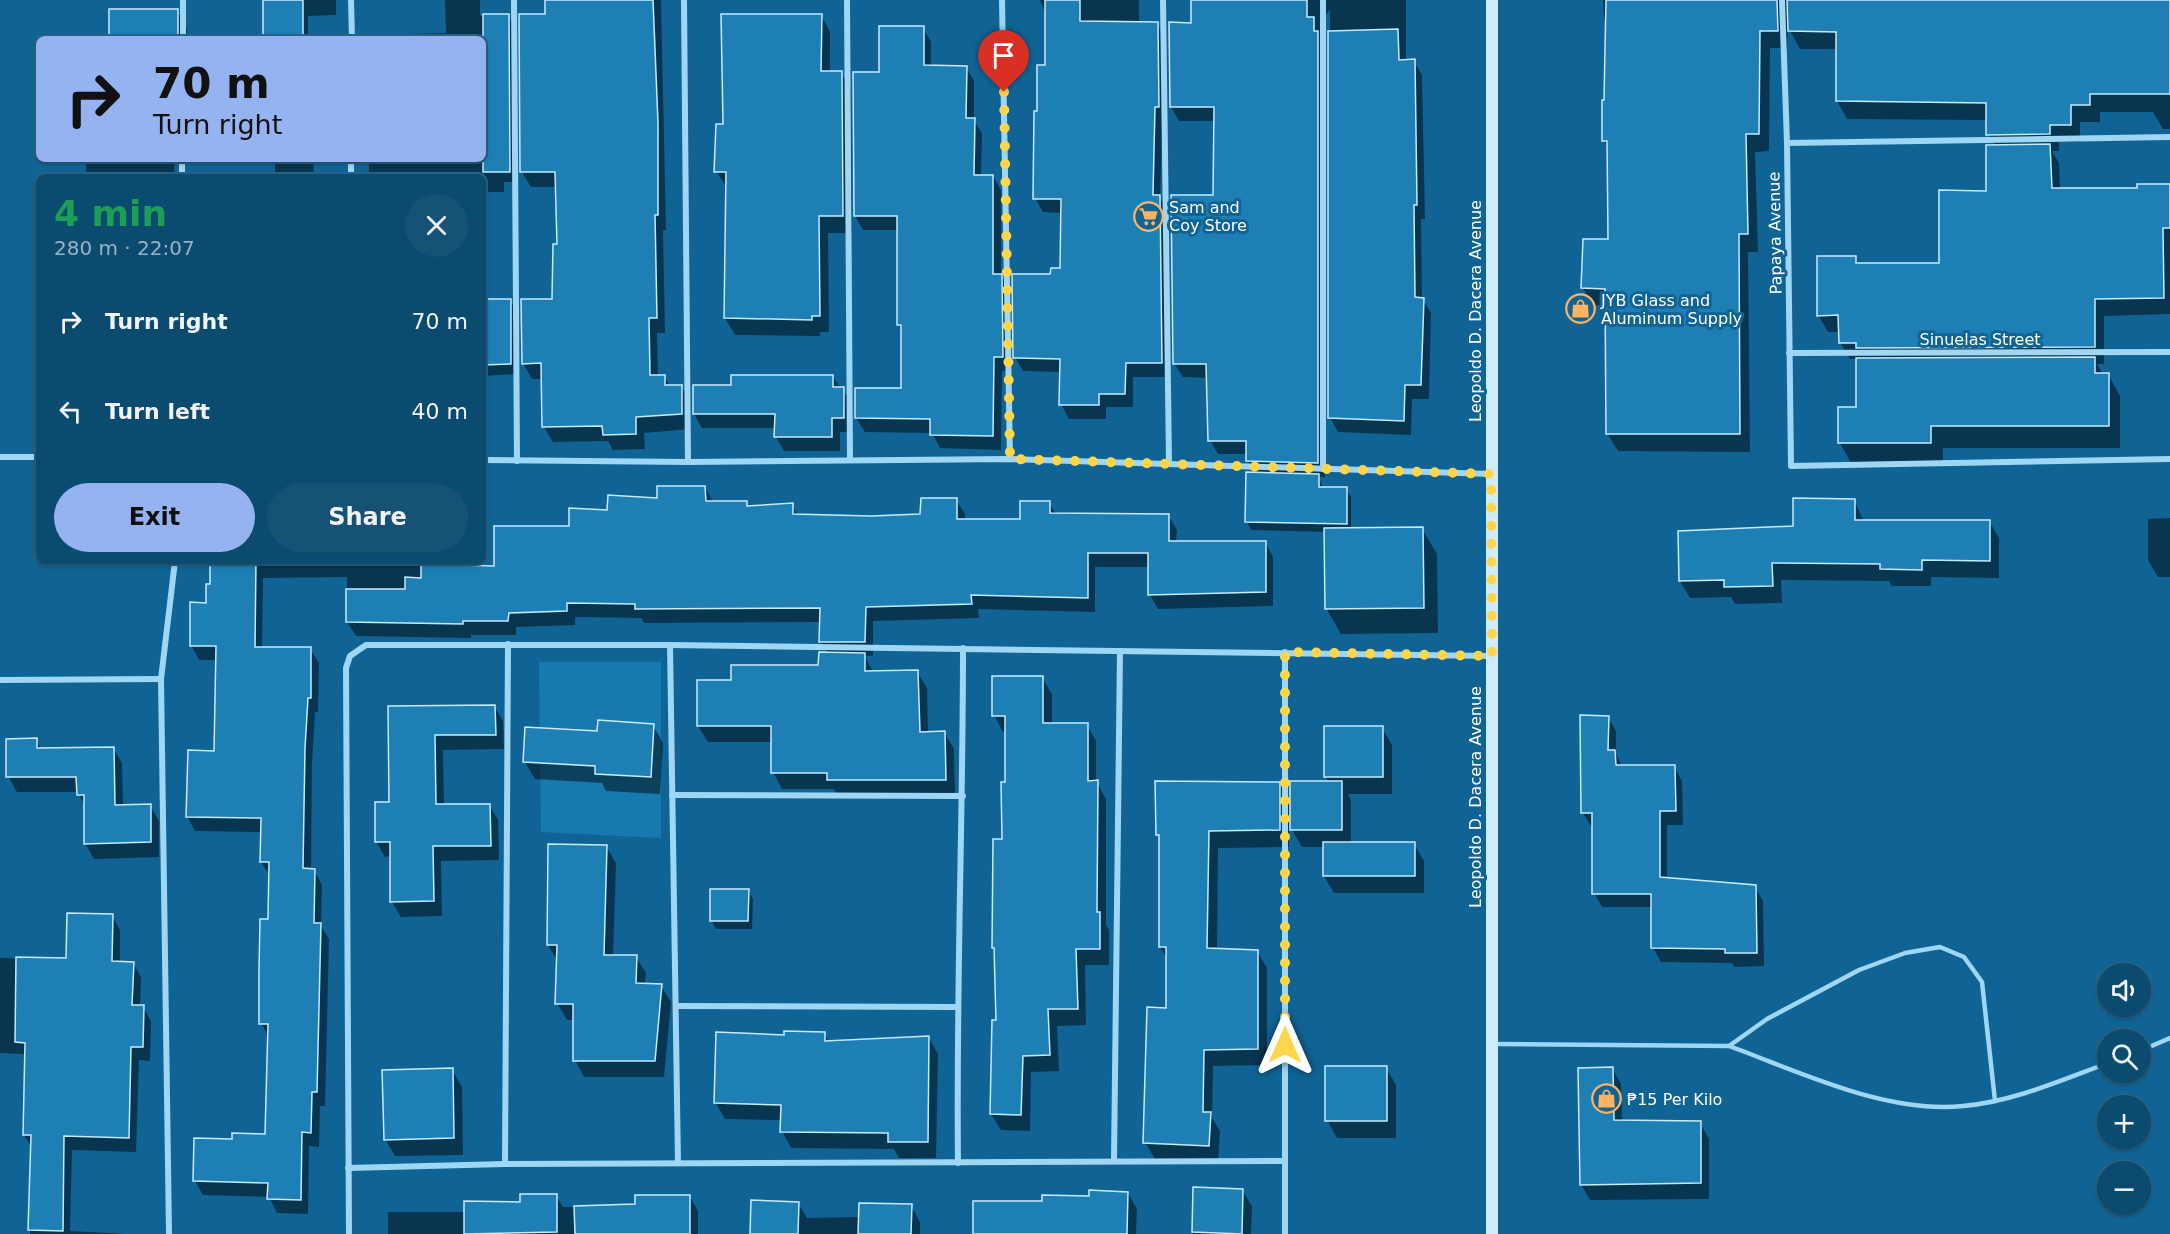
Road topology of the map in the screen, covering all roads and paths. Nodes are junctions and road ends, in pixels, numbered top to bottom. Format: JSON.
{"nodes":[{"id":1,"x":183,"y":0,"type":"edge"},
{"id":2,"x":351,"y":0,"type":"edge"},
{"id":3,"x":514,"y":0,"type":"edge"},
{"id":4,"x":684,"y":0,"type":"edge"},
{"id":5,"x":847,"y":0,"type":"edge"},
{"id":6,"x":1002,"y":0,"type":"edge"},
{"id":7,"x":1163,"y":0,"type":"edge"},
{"id":8,"x":1323,"y":0,"type":"edge"},
{"id":9,"x":1492,"y":0,"type":"edge"},
{"id":10,"x":1782,"y":0,"type":"edge"},
{"id":11,"x":183,"y":36,"type":"edge"},
{"id":12,"x":352,"y":36,"type":"edge"},
{"id":13,"x":2170,"y":136,"type":"edge"},
{"id":14,"x":1787,"y":143,"type":"junction"},
{"id":15,"x":2170,"y":352,"type":"edge"},
{"id":16,"x":1789,"y":353,"type":"junction"},
{"id":17,"x":0,"y":457,"type":"edge"},
{"id":18,"x":36,"y":457,"type":"edge"},
{"id":19,"x":850,"y":459,"type":"junction"},
{"id":20,"x":1010,"y":459,"type":"junction"},
{"id":21,"x":2170,"y":459,"type":"edge"},
{"id":22,"x":486,"y":460,"type":"edge"},
{"id":23,"x":517,"y":461,"type":"junction"},
{"id":24,"x":688,"y":462,"type":"junction"},
{"id":25,"x":1169,"y":464,"type":"junction"},
{"id":26,"x":1323,"y":469,"type":"junction"},
{"id":27,"x":1491,"y":474,"type":"junction"},
{"id":28,"x":176,"y":564,"type":"edge"},
{"id":29,"x":508,"y":644,"type":"junction"},
{"id":30,"x":670,"y":645,"type":"junction"},
{"id":31,"x":963,"y":648,"type":"junction"},
{"id":32,"x":1120,"y":651,"type":"junction"},
{"id":33,"x":1285,"y":652,"type":"junction"},
{"id":34,"x":1492,"y":656,"type":"junction"},
{"id":35,"x":161,"y":679,"type":"junction"},
{"id":36,"x":0,"y":680,"type":"edge"},
{"id":37,"x":672,"y":795,"type":"junction"},
{"id":38,"x":963,"y":796,"type":"junction"},
{"id":39,"x":677,"y":1006,"type":"junction"},
{"id":40,"x":956,"y":1007,"type":"junction"},
{"id":41,"x":2170,"y":1038,"type":"edge"},
{"id":42,"x":1492,"y":1044,"type":"junction"},
{"id":43,"x":1729,"y":1046,"type":"junction"},
{"id":44,"x":2151,"y":1046,"type":"edge"},
{"id":45,"x":2097,"y":1067,"type":"edge"},
{"id":46,"x":1995,"y":1101,"type":"junction"},
{"id":47,"x":1114,"y":1160,"type":"junction"},
{"id":48,"x":1285,"y":1161,"type":"junction"},
{"id":49,"x":678,"y":1163,"type":"junction"},
{"id":50,"x":505,"y":1164,"type":"junction"},
{"id":51,"x":958,"y":1164,"type":"junction"},
{"id":52,"x":348,"y":1168,"type":"junction"},
{"id":53,"x":169,"y":1234,"type":"edge"},
{"id":54,"x":349,"y":1234,"type":"edge"},
{"id":55,"x":1285,"y":1234,"type":"edge"},
{"id":56,"x":1492,"y":1234,"type":"edge"}],
"edges":[{"from":1,"to":11,"type":"street"},
{"from":2,"to":12,"type":"street"},
{"from":3,"to":23,"type":"street"},
{"from":4,"to":24,"type":"street"},
{"from":5,"to":19,"type":"street"},
{"from":6,"to":20,"type":"street"},
{"from":7,"to":25,"type":"street"},
{"from":8,"to":26,"type":"street"},
{"from":9,"to":27,"type":"main road","name":"Leopoldo D. Dacera Avenue"},
{"from":10,"to":14,"type":"street","name":"Papaya Avenue"},
{"from":13,"to":14,"type":"street"},
{"from":14,"to":16,"type":"street","name":"Papaya Avenue"},
{"from":15,"to":16,"type":"street","name":"Sinuelas Street"},
{"from":16,"to":21,"type":"street","name":"Papaya Avenue"},
{"from":17,"to":18,"type":"street"},
{"from":19,"to":20,"type":"street"},
{"from":19,"to":24,"type":"street"},
{"from":20,"to":25,"type":"street"},
{"from":22,"to":23,"type":"street"},
{"from":23,"to":24,"type":"street"},
{"from":25,"to":26,"type":"street"},
{"from":26,"to":27,"type":"street"},
{"from":27,"to":34,"type":"main road","name":"Leopoldo D. Dacera Avenue"},
{"from":28,"to":35,"type":"street"},
{"from":29,"to":30,"type":"street"},
{"from":29,"to":50,"type":"street"},
{"from":29,"to":52,"type":"street"},
{"from":30,"to":31,"type":"street"},
{"from":30,"to":37,"type":"street"},
{"from":31,"to":32,"type":"street"},
{"from":31,"to":38,"type":"street"},
{"from":32,"to":33,"type":"street"},
{"from":32,"to":47,"type":"street"},
{"from":33,"to":34,"type":"street"},
{"from":33,"to":48,"type":"street"},
{"from":34,"to":42,"type":"main road","name":"Leopoldo D. Dacera Avenue"},
{"from":35,"to":36,"type":"street"},
{"from":35,"to":53,"type":"street"},
{"from":37,"to":38,"type":"street"},
{"from":37,"to":39,"type":"street"},
{"from":38,"to":40,"type":"street"},
{"from":39,"to":40,"type":"street"},
{"from":39,"to":49,"type":"street"},
{"from":40,"to":51,"type":"street"},
{"from":41,"to":44,"type":"lane"},
{"from":42,"to":43,"type":"lane"},
{"from":42,"to":56,"type":"main road","name":"Leopoldo D. Dacera Avenue"},
{"from":43,"to":46,"type":"lane"},
{"from":43,"to":46,"type":"lane"},
{"from":45,"to":46,"type":"lane"},
{"from":47,"to":48,"type":"street"},
{"from":47,"to":51,"type":"street"},
{"from":48,"to":55,"type":"street"},
{"from":49,"to":50,"type":"street"},
{"from":49,"to":51,"type":"street"},
{"from":50,"to":52,"type":"street"},
{"from":52,"to":54,"type":"street"}]}
